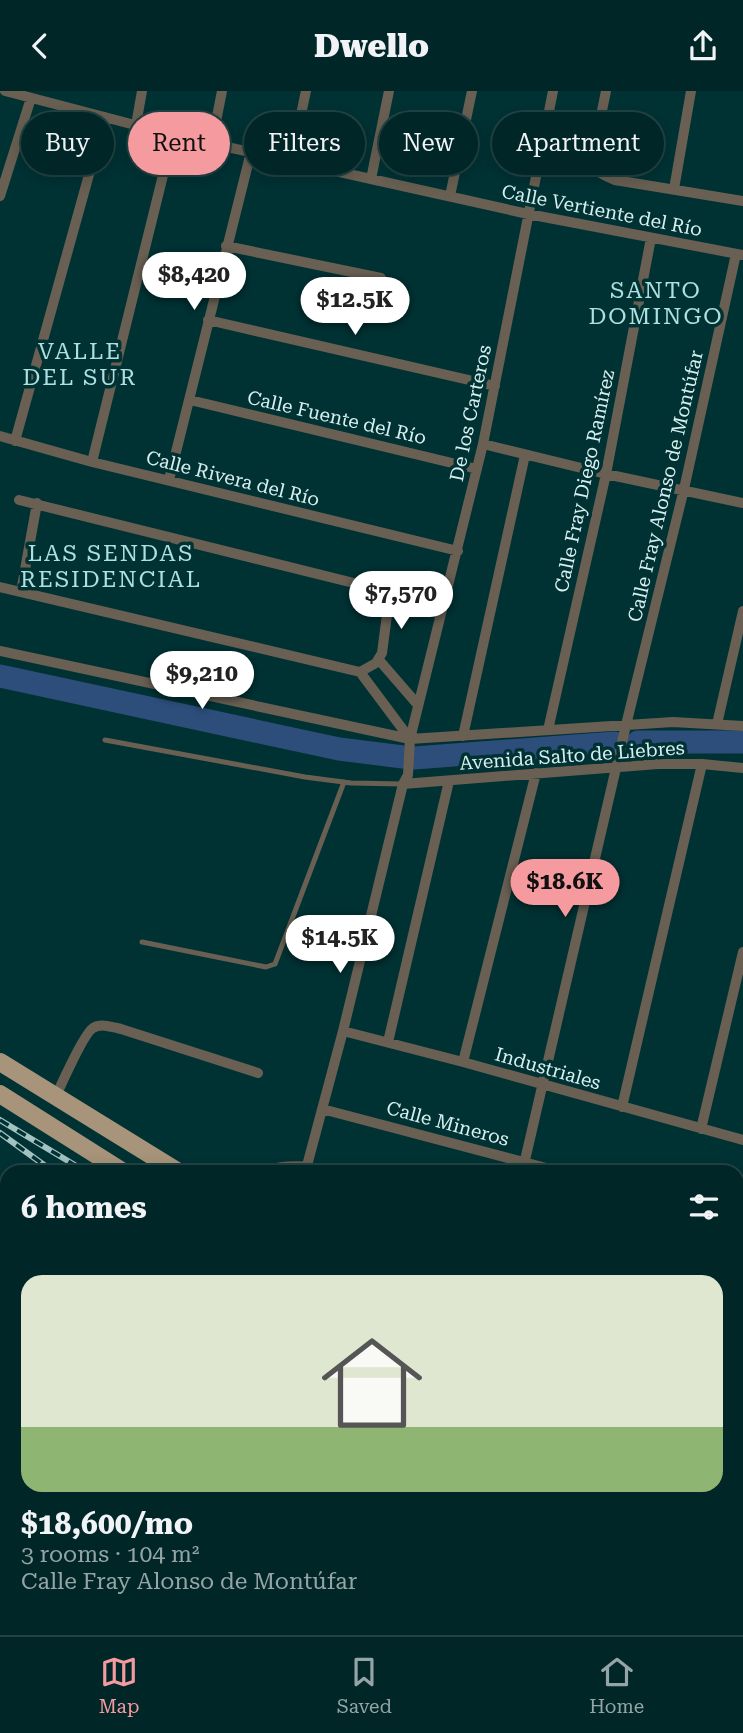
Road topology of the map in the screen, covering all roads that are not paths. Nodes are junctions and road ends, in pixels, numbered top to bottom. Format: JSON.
{"nodes":[{"id":1,"x":5,"y":91,"type":"edge"},
{"id":2,"x":142,"y":91,"type":"edge"},
{"id":3,"x":222,"y":91,"type":"edge"},
{"id":4,"x":306,"y":91,"type":"edge"},
{"id":5,"x":389,"y":91,"type":"edge"},
{"id":6,"x":472,"y":91,"type":"edge"},
{"id":7,"x":553,"y":91,"type":"edge"},
{"id":8,"x":606,"y":91,"type":"edge"},
{"id":9,"x":691,"y":91,"type":"edge"},
{"id":10,"x":31,"y":98,"type":"junction"},
{"id":11,"x":86,"y":112,"type":"edge"},
{"id":12,"x":138,"y":112,"type":"edge"},
{"id":13,"x":218,"y":112,"type":"edge"},
{"id":14,"x":301,"y":112,"type":"edge"},
{"id":15,"x":89,"y":175,"type":"edge"},
{"id":16,"x":163,"y":175,"type":"edge"},
{"id":17,"x":245,"y":175,"type":"edge"},
{"id":18,"x":354,"y":175,"type":"edge"},
{"id":19,"x":371,"y":179,"type":"junction"},
{"id":20,"x":674,"y":189,"type":"junction"},
{"id":21,"x":0,"y":196,"type":"edge"},
{"id":22,"x":450,"y":196,"type":"junction"},
{"id":23,"x":743,"y":201,"type":"edge"},
{"id":24,"x":528,"y":214,"type":"junction"},
{"id":25,"x":651,"y":238,"type":"junction"},
{"id":26,"x":226,"y":246,"type":"junction"},
{"id":27,"x":739,"y":254,"type":"edge"},
{"id":28,"x":381,"y":278,"type":"dead end"},
{"id":29,"x":208,"y":320,"type":"junction"},
{"id":30,"x":495,"y":386,"type":"junction"},
{"id":31,"x":190,"y":400,"type":"junction"},
{"id":32,"x":0,"y":436,"type":"edge"},
{"id":33,"x":15,"y":441,"type":"junction"},
{"id":34,"x":483,"y":444,"type":"junction"},
{"id":35,"x":525,"y":455,"type":"junction"},
{"id":36,"x":92,"y":462,"type":"junction"},
{"id":37,"x":477,"y":469,"type":"junction"},
{"id":38,"x":606,"y":474,"type":"junction"},
{"id":39,"x":169,"y":480,"type":"junction"},
{"id":40,"x":684,"y":489,"type":"junction"},
{"id":41,"x":19,"y":500,"type":"dead end"},
{"id":42,"x":37,"y":503,"type":"junction"},
{"id":43,"x":743,"y":503,"type":"edge"},
{"id":44,"x":458,"y":551,"type":"junction"},
{"id":45,"x":0,"y":587,"type":"edge"},
{"id":46,"x":21,"y":592,"type":"junction"},
{"id":47,"x":390,"y":592,"type":"junction"},
{"id":48,"x":414,"y":600,"type":"dead end"},
{"id":49,"x":743,"y":611,"type":"edge"},
{"id":50,"x":0,"y":652,"type":"edge"},
{"id":51,"x":379,"y":660,"type":"junction"},
{"id":52,"x":360,"y":671,"type":"junction"},
{"id":53,"x":418,"y":705,"type":"junction"},
{"id":54,"x":717,"y":724,"type":"junction"},
{"id":55,"x":743,"y":726,"type":"edge"},
{"id":56,"x":548,"y":730,"type":"junction"},
{"id":57,"x":625,"y":730,"type":"junction"},
{"id":58,"x":463,"y":736,"type":"junction"},
{"id":59,"x":105,"y":740,"type":"dead end"},
{"id":60,"x":409,"y":744,"type":"junction"},
{"id":61,"x":702,"y":764,"type":"junction"},
{"id":62,"x":618,"y":765,"type":"junction"},
{"id":63,"x":743,"y":768,"type":"edge"},
{"id":64,"x":536,"y":773,"type":"junction"},
{"id":65,"x":405,"y":779,"type":"junction"},
{"id":66,"x":449,"y":781,"type":"junction"},
{"id":67,"x":344,"y":782,"type":"junction"},
{"id":68,"x":142,"y":942,"type":"dead end"},
{"id":69,"x":743,"y":952,"type":"edge"},
{"id":70,"x":343,"y":1031,"type":"junction"},
{"id":71,"x":388,"y":1042,"type":"junction"},
{"id":72,"x":0,"y":1062,"type":"edge"},
{"id":73,"x":463,"y":1062,"type":"junction"},
{"id":74,"x":258,"y":1073,"type":"dead end"},
{"id":75,"x":541,"y":1084,"type":"junction"},
{"id":76,"x":0,"y":1094,"type":"edge"},
{"id":77,"x":56,"y":1096,"type":"junction"},
{"id":78,"x":622,"y":1107,"type":"junction"},
{"id":79,"x":322,"y":1109,"type":"junction"},
{"id":80,"x":701,"y":1129,"type":"junction"},
{"id":81,"x":743,"y":1140,"type":"edge"},
{"id":82,"x":112,"y":1165,"type":"edge"},
{"id":83,"x":167,"y":1165,"type":"edge"},
{"id":84,"x":274,"y":1165,"type":"edge"},
{"id":85,"x":295,"y":1165,"type":"edge"},
{"id":86,"x":307,"y":1165,"type":"edge"},
{"id":87,"x":516,"y":1165,"type":"edge"},
{"id":88,"x":523,"y":1165,"type":"edge"}],
"edges":[{"from":1,"to":10,"type":"street","name":"Calle Vertiente del Río"},
{"from":2,"to":12,"type":"street"},
{"from":3,"to":13,"type":"street"},
{"from":4,"to":14,"type":"street"},
{"from":5,"to":19,"type":"street"},
{"from":6,"to":22,"type":"street"},
{"from":7,"to":24,"type":"street","name":"De los Carteros"},
{"from":8,"to":20,"type":"street"},
{"from":9,"to":20,"type":"street"},
{"from":10,"to":11,"type":"street","name":"Calle Vertiente del Río"},
{"from":10,"to":21,"type":"street"},
{"from":15,"to":33,"type":"street"},
{"from":16,"to":36,"type":"street"},
{"from":17,"to":26,"type":"street"},
{"from":18,"to":19,"type":"street","name":"Calle Vertiente del Río"},
{"from":19,"to":22,"type":"street","name":"Calle Vertiente del Río"},
{"from":20,"to":23,"type":"street"},
{"from":22,"to":24,"type":"street","name":"Calle Vertiente del Río"},
{"from":24,"to":25,"type":"street","name":"Calle Vertiente del Río"},
{"from":24,"to":30,"type":"street","name":"De los Carteros"},
{"from":25,"to":27,"type":"street","name":"Calle Vertiente del Río"},
{"from":25,"to":38,"type":"street","name":"Calle Fray Diego Ramírez"},
{"from":26,"to":28,"type":"street"},
{"from":26,"to":29,"type":"street"},
{"from":27,"to":40,"type":"street","name":"Calle Fray Alonso de Montúfar"},
{"from":29,"to":30,"type":"street"},
{"from":29,"to":31,"type":"street"},
{"from":30,"to":34,"type":"street","name":"De los Carteros"},
{"from":31,"to":37,"type":"street","name":"Calle Fuente del Río"},
{"from":31,"to":39,"type":"street"},
{"from":32,"to":33,"type":"street","name":"Calle Rivera del Río"},
{"from":33,"to":36,"type":"street","name":"Calle Rivera del Río"},
{"from":34,"to":35,"type":"street"},
{"from":34,"to":37,"type":"street","name":"De los Carteros"},
{"from":35,"to":38,"type":"street"},
{"from":35,"to":58,"type":"street"},
{"from":36,"to":39,"type":"street","name":"Calle Rivera del Río"},
{"from":37,"to":44,"type":"street","name":"De los Carteros"},
{"from":38,"to":40,"type":"street"},
{"from":38,"to":56,"type":"street","name":"Calle Fray Diego Ramírez"},
{"from":39,"to":44,"type":"street","name":"Calle Rivera del Río"},
{"from":40,"to":43,"type":"street"},
{"from":40,"to":57,"type":"street","name":"Calle Fray Alonso de Montúfar"},
{"from":41,"to":42,"type":"street"},
{"from":42,"to":46,"type":"street"},
{"from":42,"to":47,"type":"street"},
{"from":44,"to":53,"type":"street","name":"De los Carteros"},
{"from":45,"to":46,"type":"street"},
{"from":46,"to":52,"type":"street"},
{"from":47,"to":48,"type":"street"},
{"from":47,"to":51,"type":"street"},
{"from":49,"to":54,"type":"street"},
{"from":50,"to":60,"type":"street","name":"Avenida Salto de Liebres"},
{"from":51,"to":52,"type":"street"},
{"from":51,"to":53,"type":"street"},
{"from":52,"to":60,"type":"street"},
{"from":53,"to":60,"type":"street","name":"De los Carteros"},
{"from":54,"to":55,"type":"street","name":"Avenida Salto de Liebres"},
{"from":54,"to":57,"type":"street","name":"Avenida Salto de Liebres"},
{"from":56,"to":57,"type":"street","name":"Avenida Salto de Liebres"},
{"from":56,"to":58,"type":"street","name":"Avenida Salto de Liebres"},
{"from":57,"to":62,"type":"street","name":"Calle Fray Alonso de Montúfar"},
{"from":58,"to":60,"type":"street","name":"Avenida Salto de Liebres"},
{"from":59,"to":67,"type":"lane"},
{"from":60,"to":65,"type":"street","name":"De los Carteros"},
{"from":61,"to":62,"type":"street","name":"Avenida Salto de Liebres"},
{"from":61,"to":63,"type":"street","name":"Avenida Salto de Liebres"},
{"from":61,"to":78,"type":"street"},
{"from":62,"to":64,"type":"street","name":"Avenida Salto de Liebres"},
{"from":62,"to":75,"type":"street","name":"Calle Fray Alonso de Montúfar"},
{"from":64,"to":66,"type":"street","name":"Avenida Salto de Liebres"},
{"from":64,"to":73,"type":"street"},
{"from":65,"to":66,"type":"street","name":"Avenida Salto de Liebres"},
{"from":65,"to":67,"type":"lane"},
{"from":65,"to":70,"type":"street","name":"De los Carteros"},
{"from":66,"to":71,"type":"street"},
{"from":67,"to":68,"type":"lane"},
{"from":69,"to":80,"type":"street"},
{"from":70,"to":71,"type":"street","name":"Industriales"},
{"from":70,"to":79,"type":"street","name":"De los Carteros"},
{"from":71,"to":73,"type":"street","name":"Industriales"},
{"from":72,"to":77,"type":"main road"},
{"from":73,"to":75,"type":"street","name":"Industriales"},
{"from":74,"to":77,"type":"street"},
{"from":75,"to":78,"type":"street","name":"Industriales"},
{"from":75,"to":88,"type":"street","name":"Calle Fray Alonso de Montúfar"},
{"from":76,"to":82,"type":"main road"},
{"from":77,"to":83,"type":"main road"},
{"from":78,"to":80,"type":"street","name":"Industriales"},
{"from":79,"to":86,"type":"street","name":"De los Carteros"},
{"from":79,"to":87,"type":"street","name":"Calle Mineros"},
{"from":80,"to":81,"type":"street","name":"Industriales"},
{"from":84,"to":85,"type":"lane"}]}
